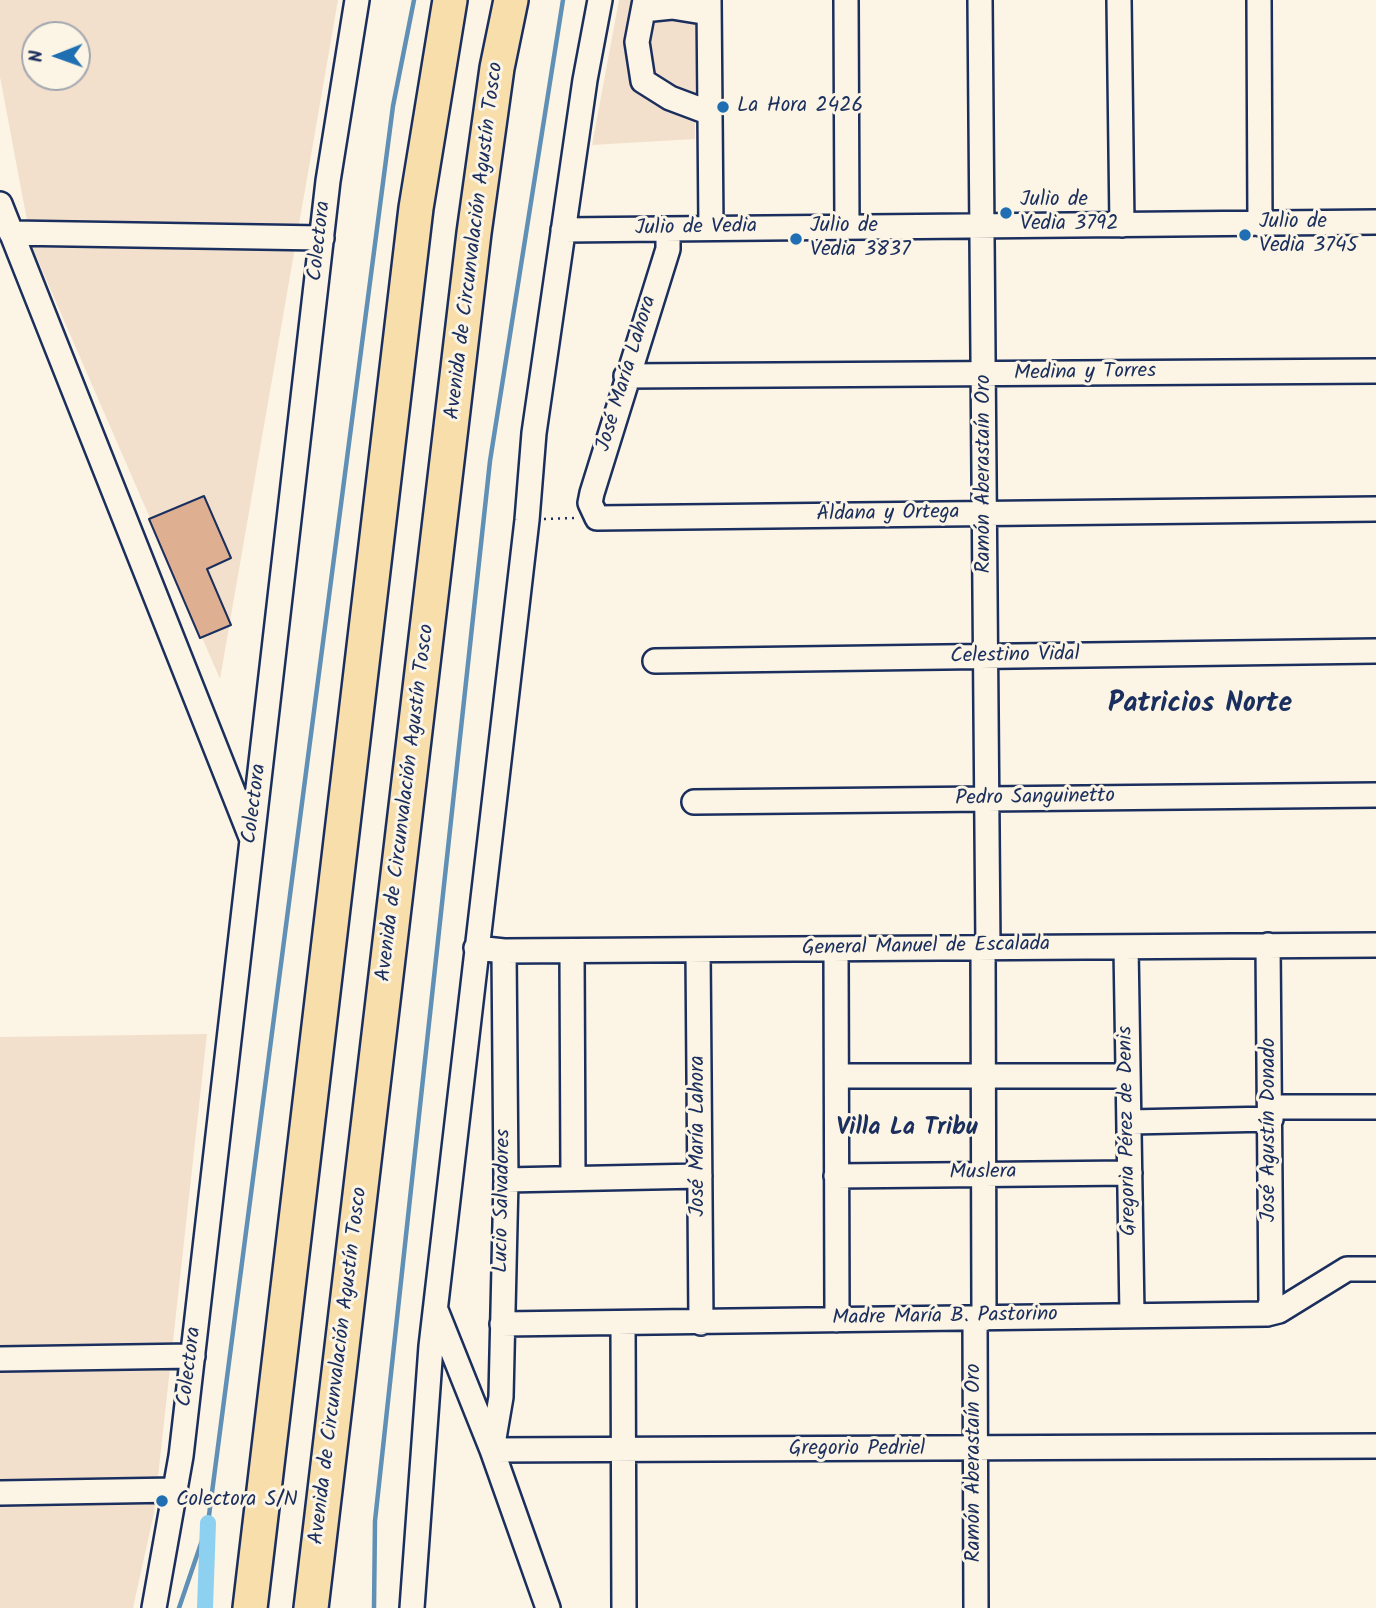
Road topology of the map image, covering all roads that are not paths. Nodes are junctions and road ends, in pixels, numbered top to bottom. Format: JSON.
{"nodes":[{"id":1,"x":357,"y":0,"type":"edge"},
{"id":2,"x":450,"y":0,"type":"edge"},
{"id":3,"x":511,"y":0,"type":"edge"},
{"id":4,"x":600,"y":0,"type":"edge"},
{"id":5,"x":846,"y":0,"type":"edge"},
{"id":6,"x":980,"y":0,"type":"edge"},
{"id":7,"x":1119,"y":0,"type":"edge"},
{"id":8,"x":1259,"y":0,"type":"edge"},
{"id":9,"x":644,"y":5,"type":"edge"},
{"id":10,"x":709,"y":7,"type":"edge"},
{"id":11,"x":710,"y":113,"type":"junction"},
{"id":12,"x":0,"y":204,"type":"edge"},
{"id":13,"x":1376,"y":222,"type":"edge"},
{"id":14,"x":1260,"y":224,"type":"junction"},
{"id":15,"x":1122,"y":225,"type":"junction"},
{"id":16,"x":982,"y":226,"type":"junction"},
{"id":17,"x":847,"y":227,"type":"junction"},
{"id":18,"x":711,"y":228,"type":"junction"},
{"id":19,"x":668,"y":229,"type":"junction"},
{"id":20,"x":563,"y":230,"type":"junction"},
{"id":21,"x":11,"y":233,"type":"junction"},
{"id":22,"x":322,"y":238,"type":"junction"},
{"id":23,"x":1376,"y":371,"type":"edge"},
{"id":24,"x":984,"y":375,"type":"junction"},
{"id":25,"x":626,"y":376,"type":"junction"},
{"id":26,"x":1376,"y":509,"type":"edge"},
{"id":27,"x":985,"y":514,"type":"junction"},
{"id":28,"x":597,"y":518,"type":"joint"},
{"id":29,"x":1376,"y":651,"type":"edge"},
{"id":30,"x":986,"y":657,"type":"junction"},
{"id":31,"x":655,"y":661,"type":"dead end"},
{"id":32,"x":1376,"y":795,"type":"edge"},
{"id":33,"x":987,"y":800,"type":"junction"},
{"id":34,"x":694,"y":802,"type":"dead end"},
{"id":35,"x":252,"y":839,"type":"junction"},
{"id":36,"x":1268,"y":945,"type":"junction"},
{"id":37,"x":1376,"y":945,"type":"edge"},
{"id":38,"x":986,"y":947,"type":"junction"},
{"id":39,"x":1126,"y":947,"type":"junction"},
{"id":40,"x":476,"y":948,"type":"junction"},
{"id":41,"x":698,"y":950,"type":"junction"},
{"id":42,"x":836,"y":950,"type":"junction"},
{"id":43,"x":504,"y":951,"type":"junction"},
{"id":44,"x":572,"y":951,"type":"junction"},
{"id":45,"x":836,"y":1076,"type":"junction"},
{"id":46,"x":1128,"y":1076,"type":"junction"},
{"id":47,"x":983,"y":1077,"type":"junction"},
{"id":48,"x":1376,"y":1107,"type":"edge"},
{"id":49,"x":1271,"y":1113,"type":"junction"},
{"id":50,"x":1130,"y":1122,"type":"junction"},
{"id":51,"x":1130,"y":1173,"type":"junction"},
{"id":52,"x":983,"y":1174,"type":"junction"},
{"id":53,"x":700,"y":1176,"type":"junction"},
{"id":54,"x":836,"y":1177,"type":"junction"},
{"id":55,"x":573,"y":1178,"type":"junction"},
{"id":56,"x":506,"y":1180,"type":"junction"},
{"id":57,"x":360,"y":1199,"type":"junction"},
{"id":58,"x":1376,"y":1269,"type":"edge"},
{"id":59,"x":435,"y":1307,"type":"junction"},
{"id":60,"x":1267,"y":1314,"type":"junction"},
{"id":61,"x":1132,"y":1315,"type":"junction"},
{"id":62,"x":979,"y":1319,"type":"junction"},
{"id":63,"x":837,"y":1320,"type":"junction"},
{"id":64,"x":623,"y":1323,"type":"junction"},
{"id":65,"x":701,"y":1323,"type":"junction"},
{"id":66,"x":502,"y":1324,"type":"junction"},
{"id":67,"x":193,"y":1356,"type":"junction"},
{"id":68,"x":0,"y":1359,"type":"edge"},
{"id":69,"x":1376,"y":1446,"type":"edge"},
{"id":70,"x":492,"y":1450,"type":"junction"},
{"id":71,"x":623,"y":1450,"type":"junction"},
{"id":72,"x":975,"y":1450,"type":"junction"},
{"id":73,"x":268,"y":1461,"type":"junction"},
{"id":74,"x":175,"y":1490,"type":"junction"},
{"id":75,"x":0,"y":1493,"type":"edge"},
{"id":76,"x":153,"y":1608,"type":"edge"},
{"id":77,"x":230,"y":1608,"type":"edge"},
{"id":78,"x":250,"y":1608,"type":"edge"},
{"id":79,"x":311,"y":1608,"type":"edge"},
{"id":80,"x":335,"y":1608,"type":"edge"},
{"id":81,"x":412,"y":1608,"type":"edge"},
{"id":82,"x":548,"y":1608,"type":"edge"},
{"id":83,"x":624,"y":1608,"type":"edge"},
{"id":84,"x":976,"y":1608,"type":"edge"}],
"edges":[{"from":1,"to":22,"type":"street","name":"Colectora"},
{"from":2,"to":73,"type":"highway"},
{"from":3,"to":57,"type":"highway","name":"Avenida de Circunvalación Agustín Tosco"},
{"from":4,"to":20,"type":"street"},
{"from":5,"to":17,"type":"street"},
{"from":6,"to":16,"type":"street","name":"Ramón Aberastaín Oro"},
{"from":7,"to":15,"type":"street"},
{"from":8,"to":14,"type":"street"},
{"from":9,"to":10,"type":"street"},
{"from":9,"to":11,"type":"street"},
{"from":10,"to":11,"type":"street"},
{"from":11,"to":18,"type":"street"},
{"from":12,"to":21,"type":"street"},
{"from":13,"to":14,"type":"street","name":"Julio de Vedia"},
{"from":14,"to":15,"type":"street","name":"Julio de Vedia"},
{"from":15,"to":16,"type":"street","name":"Julio de Vedia"},
{"from":16,"to":17,"type":"street","name":"Julio de Vedia"},
{"from":16,"to":24,"type":"street","name":"Ramón Aberastaín Oro"},
{"from":17,"to":18,"type":"street","name":"Julio de Vedia"},
{"from":18,"to":19,"type":"street","name":"Julio de Vedia"},
{"from":19,"to":20,"type":"street","name":"Julio de Vedia"},
{"from":19,"to":25,"type":"street","name":"José María Lahora"},
{"from":20,"to":40,"type":"street"},
{"from":21,"to":22,"type":"street"},
{"from":21,"to":35,"type":"street"},
{"from":22,"to":35,"type":"street","name":"Colectora"},
{"from":23,"to":24,"type":"street","name":"Medina y Torres"},
{"from":24,"to":25,"type":"street","name":"Medina y Torres"},
{"from":24,"to":27,"type":"street","name":"Ramón Aberastaín Oro"},
{"from":25,"to":28,"type":"street","name":"José María Lahora"},
{"from":26,"to":27,"type":"street","name":"Aldana y Ortega"},
{"from":27,"to":28,"type":"street","name":"Aldana y Ortega"},
{"from":27,"to":30,"type":"street","name":"Ramón Aberastaín Oro"},
{"from":29,"to":30,"type":"street","name":"Celestino Vidal"},
{"from":30,"to":31,"type":"street","name":"Celestino Vidal"},
{"from":30,"to":33,"type":"street","name":"Ramón Aberastaín Oro"},
{"from":32,"to":33,"type":"street","name":"Pedro Sanguinetto"},
{"from":33,"to":34,"type":"street","name":"Pedro Sanguinetto"},
{"from":33,"to":38,"type":"street","name":"Ramón Aberastaín Oro"},
{"from":35,"to":67,"type":"street","name":"Colectora"},
{"from":36,"to":37,"type":"street","name":"General Manuel de Escalada"},
{"from":36,"to":39,"type":"street","name":"General Manuel de Escalada"},
{"from":36,"to":49,"type":"street","name":"José Agustín Donado"},
{"from":38,"to":39,"type":"street","name":"General Manuel de Escalada"},
{"from":38,"to":42,"type":"street","name":"General Manuel de Escalada"},
{"from":38,"to":47,"type":"street","name":"Ramón Aberastaín Oro"},
{"from":39,"to":46,"type":"street","name":"Gregoria Pérez de Denis"},
{"from":40,"to":43,"type":"street","name":"General Manuel de Escalada"},
{"from":40,"to":59,"type":"street"},
{"from":41,"to":42,"type":"street","name":"General Manuel de Escalada"},
{"from":41,"to":44,"type":"street","name":"General Manuel de Escalada"},
{"from":41,"to":53,"type":"street","name":"José María Lahora"},
{"from":42,"to":45,"type":"street"},
{"from":43,"to":44,"type":"street","name":"General Manuel de Escalada"},
{"from":43,"to":56,"type":"street","name":"Lucio Salvadores"},
{"from":44,"to":55,"type":"street"},
{"from":45,"to":47,"type":"street"},
{"from":45,"to":54,"type":"street"},
{"from":46,"to":47,"type":"street"},
{"from":46,"to":50,"type":"street","name":"Gregoria Pérez de Denis"},
{"from":47,"to":52,"type":"street","name":"Ramón Aberastaín Oro"},
{"from":48,"to":49,"type":"street"},
{"from":49,"to":50,"type":"street"},
{"from":49,"to":60,"type":"street","name":"José Agustín Donado"},
{"from":50,"to":51,"type":"street","name":"Gregoria Pérez de Denis"},
{"from":51,"to":52,"type":"street","name":"Muslera"},
{"from":51,"to":61,"type":"street","name":"Gregoria Pérez de Denis"},
{"from":52,"to":54,"type":"street","name":"Muslera"},
{"from":52,"to":62,"type":"street","name":"Ramón Aberastaín Oro"},
{"from":53,"to":55,"type":"street"},
{"from":53,"to":65,"type":"street","name":"José María Lahora"},
{"from":54,"to":63,"type":"street"},
{"from":55,"to":56,"type":"street"},
{"from":56,"to":66,"type":"street","name":"Lucio Salvadores"},
{"from":57,"to":79,"type":"highway","name":"Avenida de Circunvalación Agustín Tosco"},
{"from":57,"to":80,"type":"highway"},
{"from":58,"to":60,"type":"street","name":"Madre María B. Pastorino"},
{"from":59,"to":70,"type":"street"},
{"from":59,"to":81,"type":"street"},
{"from":60,"to":61,"type":"street","name":"Madre María B. Pastorino"},
{"from":61,"to":62,"type":"street","name":"Madre María B. Pastorino"},
{"from":62,"to":63,"type":"street","name":"Madre María B. Pastorino"},
{"from":62,"to":72,"type":"street","name":"Ramón Aberastaín Oro"},
{"from":63,"to":65,"type":"street","name":"Madre María B. Pastorino"},
{"from":64,"to":65,"type":"street","name":"Madre María B. Pastorino"},
{"from":64,"to":66,"type":"street","name":"Madre María B. Pastorino"},
{"from":64,"to":71,"type":"street"},
{"from":66,"to":70,"type":"street","name":"Lucio Salvadores"},
{"from":67,"to":68,"type":"street"},
{"from":67,"to":74,"type":"street","name":"Colectora"},
{"from":69,"to":72,"type":"street","name":"Gregorio Pedriel"},
{"from":70,"to":71,"type":"street","name":"Gregorio Pedriel"},
{"from":70,"to":82,"type":"street"},
{"from":71,"to":72,"type":"street","name":"Gregorio Pedriel"},
{"from":71,"to":83,"type":"street"},
{"from":72,"to":84,"type":"street","name":"Ramón Aberastaín Oro"},
{"from":73,"to":77,"type":"highway"},
{"from":73,"to":78,"type":"highway"},
{"from":74,"to":75,"type":"street"},
{"from":74,"to":76,"type":"street","name":"Colectora"}]}
